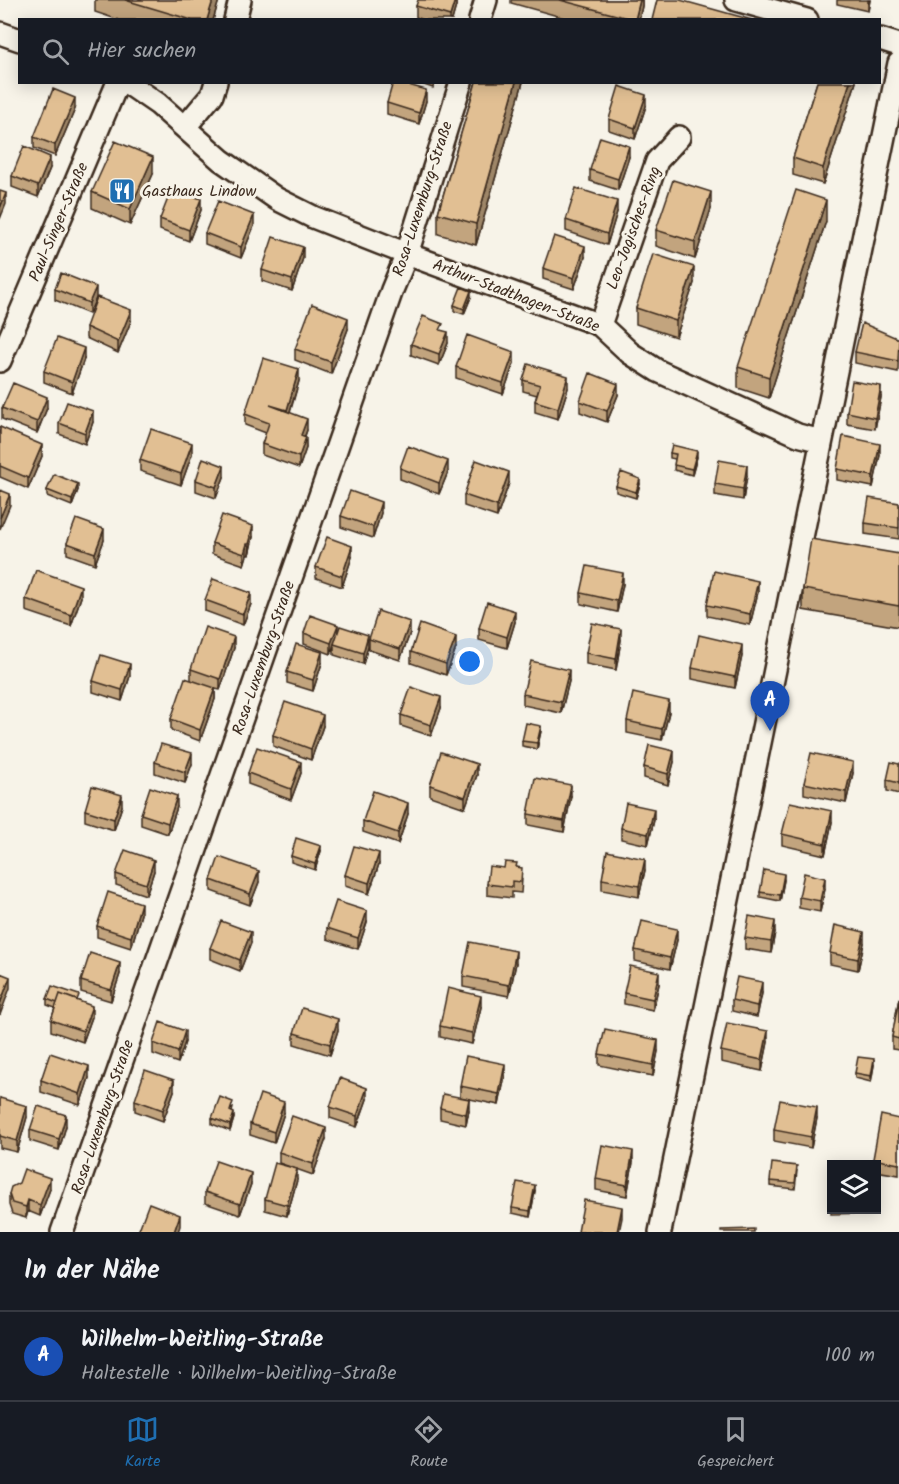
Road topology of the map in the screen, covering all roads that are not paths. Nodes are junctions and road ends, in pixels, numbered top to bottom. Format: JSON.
{"nodes":[{"id":1,"x":240,"y":0,"type":"edge"},
{"id":2,"x":486,"y":0,"type":"edge"},
{"id":3,"x":736,"y":0,"type":"edge"},
{"id":4,"x":236,"y":18,"type":"edge"},
{"id":5,"x":481,"y":18,"type":"edge"},
{"id":6,"x":800,"y":18,"type":"edge"},
{"id":7,"x":0,"y":33,"type":"edge"},
{"id":8,"x":18,"y":39,"type":"edge"},
{"id":9,"x":881,"y":40,"type":"edge"},
{"id":10,"x":899,"y":45,"type":"edge"},
{"id":11,"x":899,"y":63,"type":"edge"},
{"id":12,"x":117,"y":84,"type":"edge"},
{"id":13,"x":129,"y":84,"type":"edge"},
{"id":14,"x":215,"y":84,"type":"edge"},
{"id":15,"x":459,"y":84,"type":"edge"},
{"id":16,"x":185,"y":127,"type":"junction"},
{"id":17,"x":679,"y":137,"type":"dead end"},
{"id":18,"x":407,"y":254,"type":"junction"},
{"id":19,"x":600,"y":325,"type":"junction"},
{"id":20,"x":0,"y":361,"type":"edge"},
{"id":21,"x":821,"y":441,"type":"junction"},
{"id":22,"x":62,"y":1232,"type":"edge"},
{"id":23,"x":660,"y":1232,"type":"edge"}],
"edges":[{"from":1,"to":4,"type":"street"},
{"from":2,"to":5,"type":"street"},
{"from":3,"to":6,"type":"street"},
{"from":7,"to":8,"type":"street"},
{"from":9,"to":10,"type":"street"},
{"from":11,"to":21,"type":"street"},
{"from":12,"to":20,"type":"street","name":"Paul-Singer-Straße"},
{"from":13,"to":16,"type":"street","name":"Arthur-Stadthagen-Straße"},
{"from":14,"to":16,"type":"street"},
{"from":15,"to":18,"type":"street","name":"Rosa-Luxemburg-Straße"},
{"from":16,"to":18,"type":"street","name":"Arthur-Stadthagen-Straße"},
{"from":17,"to":19,"type":"street","name":"Leo-Jogisches-Ring"},
{"from":18,"to":19,"type":"street","name":"Arthur-Stadthagen-Straße"},
{"from":18,"to":22,"type":"street","name":"Rosa-Luxemburg-Straße"},
{"from":19,"to":21,"type":"street","name":"Arthur-Stadthagen-Straße"},
{"from":21,"to":23,"type":"street"}]}
